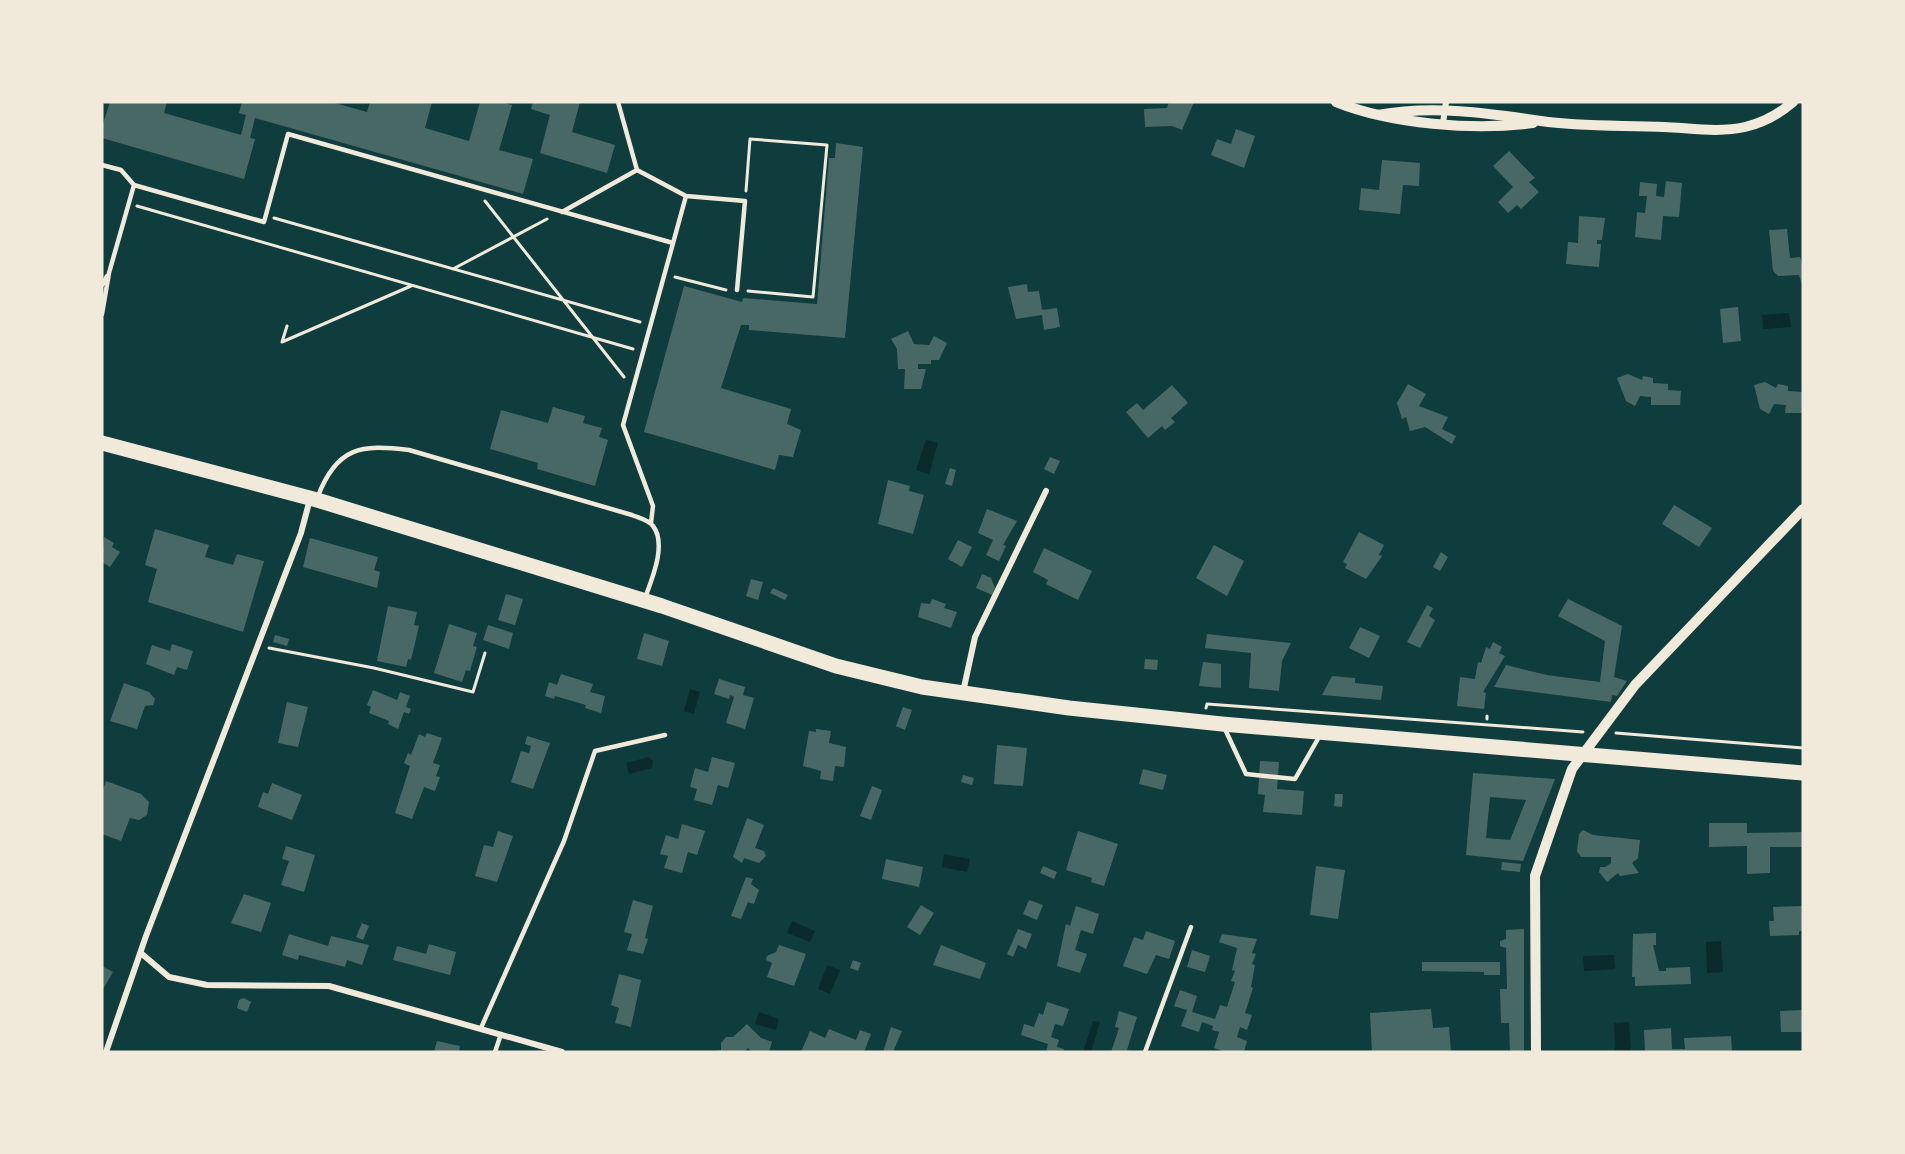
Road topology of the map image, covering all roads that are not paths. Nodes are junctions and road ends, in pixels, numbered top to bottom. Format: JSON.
{"nodes":[{"id":1,"x":618,"y":102,"type":"edge"},
{"id":2,"x":1336,"y":102,"type":"edge"},
{"id":3,"x":1793,"y":102,"type":"edge"},
{"id":4,"x":1445,"y":107,"type":"edge"},
{"id":5,"x":1378,"y":115,"type":"junction"},
{"id":6,"x":1542,"y":121,"type":"junction"},
{"id":7,"x":1443,"y":123,"type":"junction"},
{"id":8,"x":102,"y":165,"type":"edge"},
{"id":9,"x":637,"y":170,"type":"junction"},
{"id":10,"x":134,"y":185,"type":"junction"},
{"id":11,"x":686,"y":196,"type":"junction"},
{"id":12,"x":562,"y":212,"type":"junction"},
{"id":13,"x":673,"y":243,"type":"junction"},
{"id":14,"x":109,"y":273,"type":"junction"},
{"id":15,"x":102,"y":285,"type":"edge"},
{"id":16,"x":737,"y":291,"type":"road end"},
{"id":17,"x":102,"y":314,"type":"edge"},
{"id":18,"x":102,"y":443,"type":"edge"},
{"id":19,"x":1046,"y":490,"type":"dead end"},
{"id":20,"x":314,"y":499,"type":"junction"},
{"id":21,"x":1803,"y":509,"type":"edge"},
{"id":22,"x":651,"y":523,"type":"junction"},
{"id":23,"x":644,"y":600,"type":"junction"},
{"id":24,"x":963,"y":693,"type":"junction"},
{"id":25,"x":1222,"y":724,"type":"junction"},
{"id":26,"x":1322,"y":732,"type":"junction"},
{"id":27,"x":665,"y":735,"type":"dead end"},
{"id":28,"x":1585,"y":753,"type":"junction"},
{"id":29,"x":1803,"y":773,"type":"edge"},
{"id":30,"x":1191,"y":927,"type":"dead end"},
{"id":31,"x":142,"y":954,"type":"junction"},
{"id":32,"x":481,"y":1028,"type":"junction"},
{"id":33,"x":501,"y":1034,"type":"junction"},
{"id":34,"x":106,"y":1052,"type":"edge"},
{"id":35,"x":495,"y":1052,"type":"edge"},
{"id":36,"x":562,"y":1052,"type":"edge"},
{"id":37,"x":1145,"y":1052,"type":"edge"},
{"id":38,"x":1536,"y":1052,"type":"edge"}],
"edges":[{"from":1,"to":9,"type":"lane"},
{"from":2,"to":5,"type":"street"},
{"from":3,"to":6,"type":"street"},
{"from":4,"to":5,"type":"street"},
{"from":4,"to":6,"type":"street"},
{"from":4,"to":7,"type":"street"},
{"from":5,"to":7,"type":"street"},
{"from":6,"to":7,"type":"street"},
{"from":8,"to":10,"type":"lane"},
{"from":9,"to":11,"type":"lane"},
{"from":9,"to":12,"type":"lane"},
{"from":10,"to":12,"type":"lane"},
{"from":10,"to":14,"type":"lane"},
{"from":11,"to":13,"type":"lane"},
{"from":11,"to":16,"type":"lane"},
{"from":12,"to":13,"type":"lane"},
{"from":13,"to":22,"type":"lane"},
{"from":14,"to":15,"type":"lane"},
{"from":14,"to":17,"type":"lane"},
{"from":18,"to":20,"type":"main road"},
{"from":19,"to":24,"type":"street"},
{"from":20,"to":22,"type":"lane"},
{"from":20,"to":23,"type":"main road"},
{"from":20,"to":31,"type":"street"},
{"from":21,"to":28,"type":"street"},
{"from":22,"to":23,"type":"lane"},
{"from":23,"to":24,"type":"main road"},
{"from":24,"to":25,"type":"main road"},
{"from":25,"to":26,"type":"main road"},
{"from":25,"to":26,"type":"lane"},
{"from":26,"to":28,"type":"main road"},
{"from":27,"to":32,"type":"lane"},
{"from":28,"to":29,"type":"main road"},
{"from":28,"to":38,"type":"street"},
{"from":30,"to":37,"type":"lane"},
{"from":31,"to":32,"type":"street"},
{"from":31,"to":34,"type":"street"},
{"from":32,"to":33,"type":"street"},
{"from":33,"to":35,"type":"lane"},
{"from":33,"to":36,"type":"street"}]}
